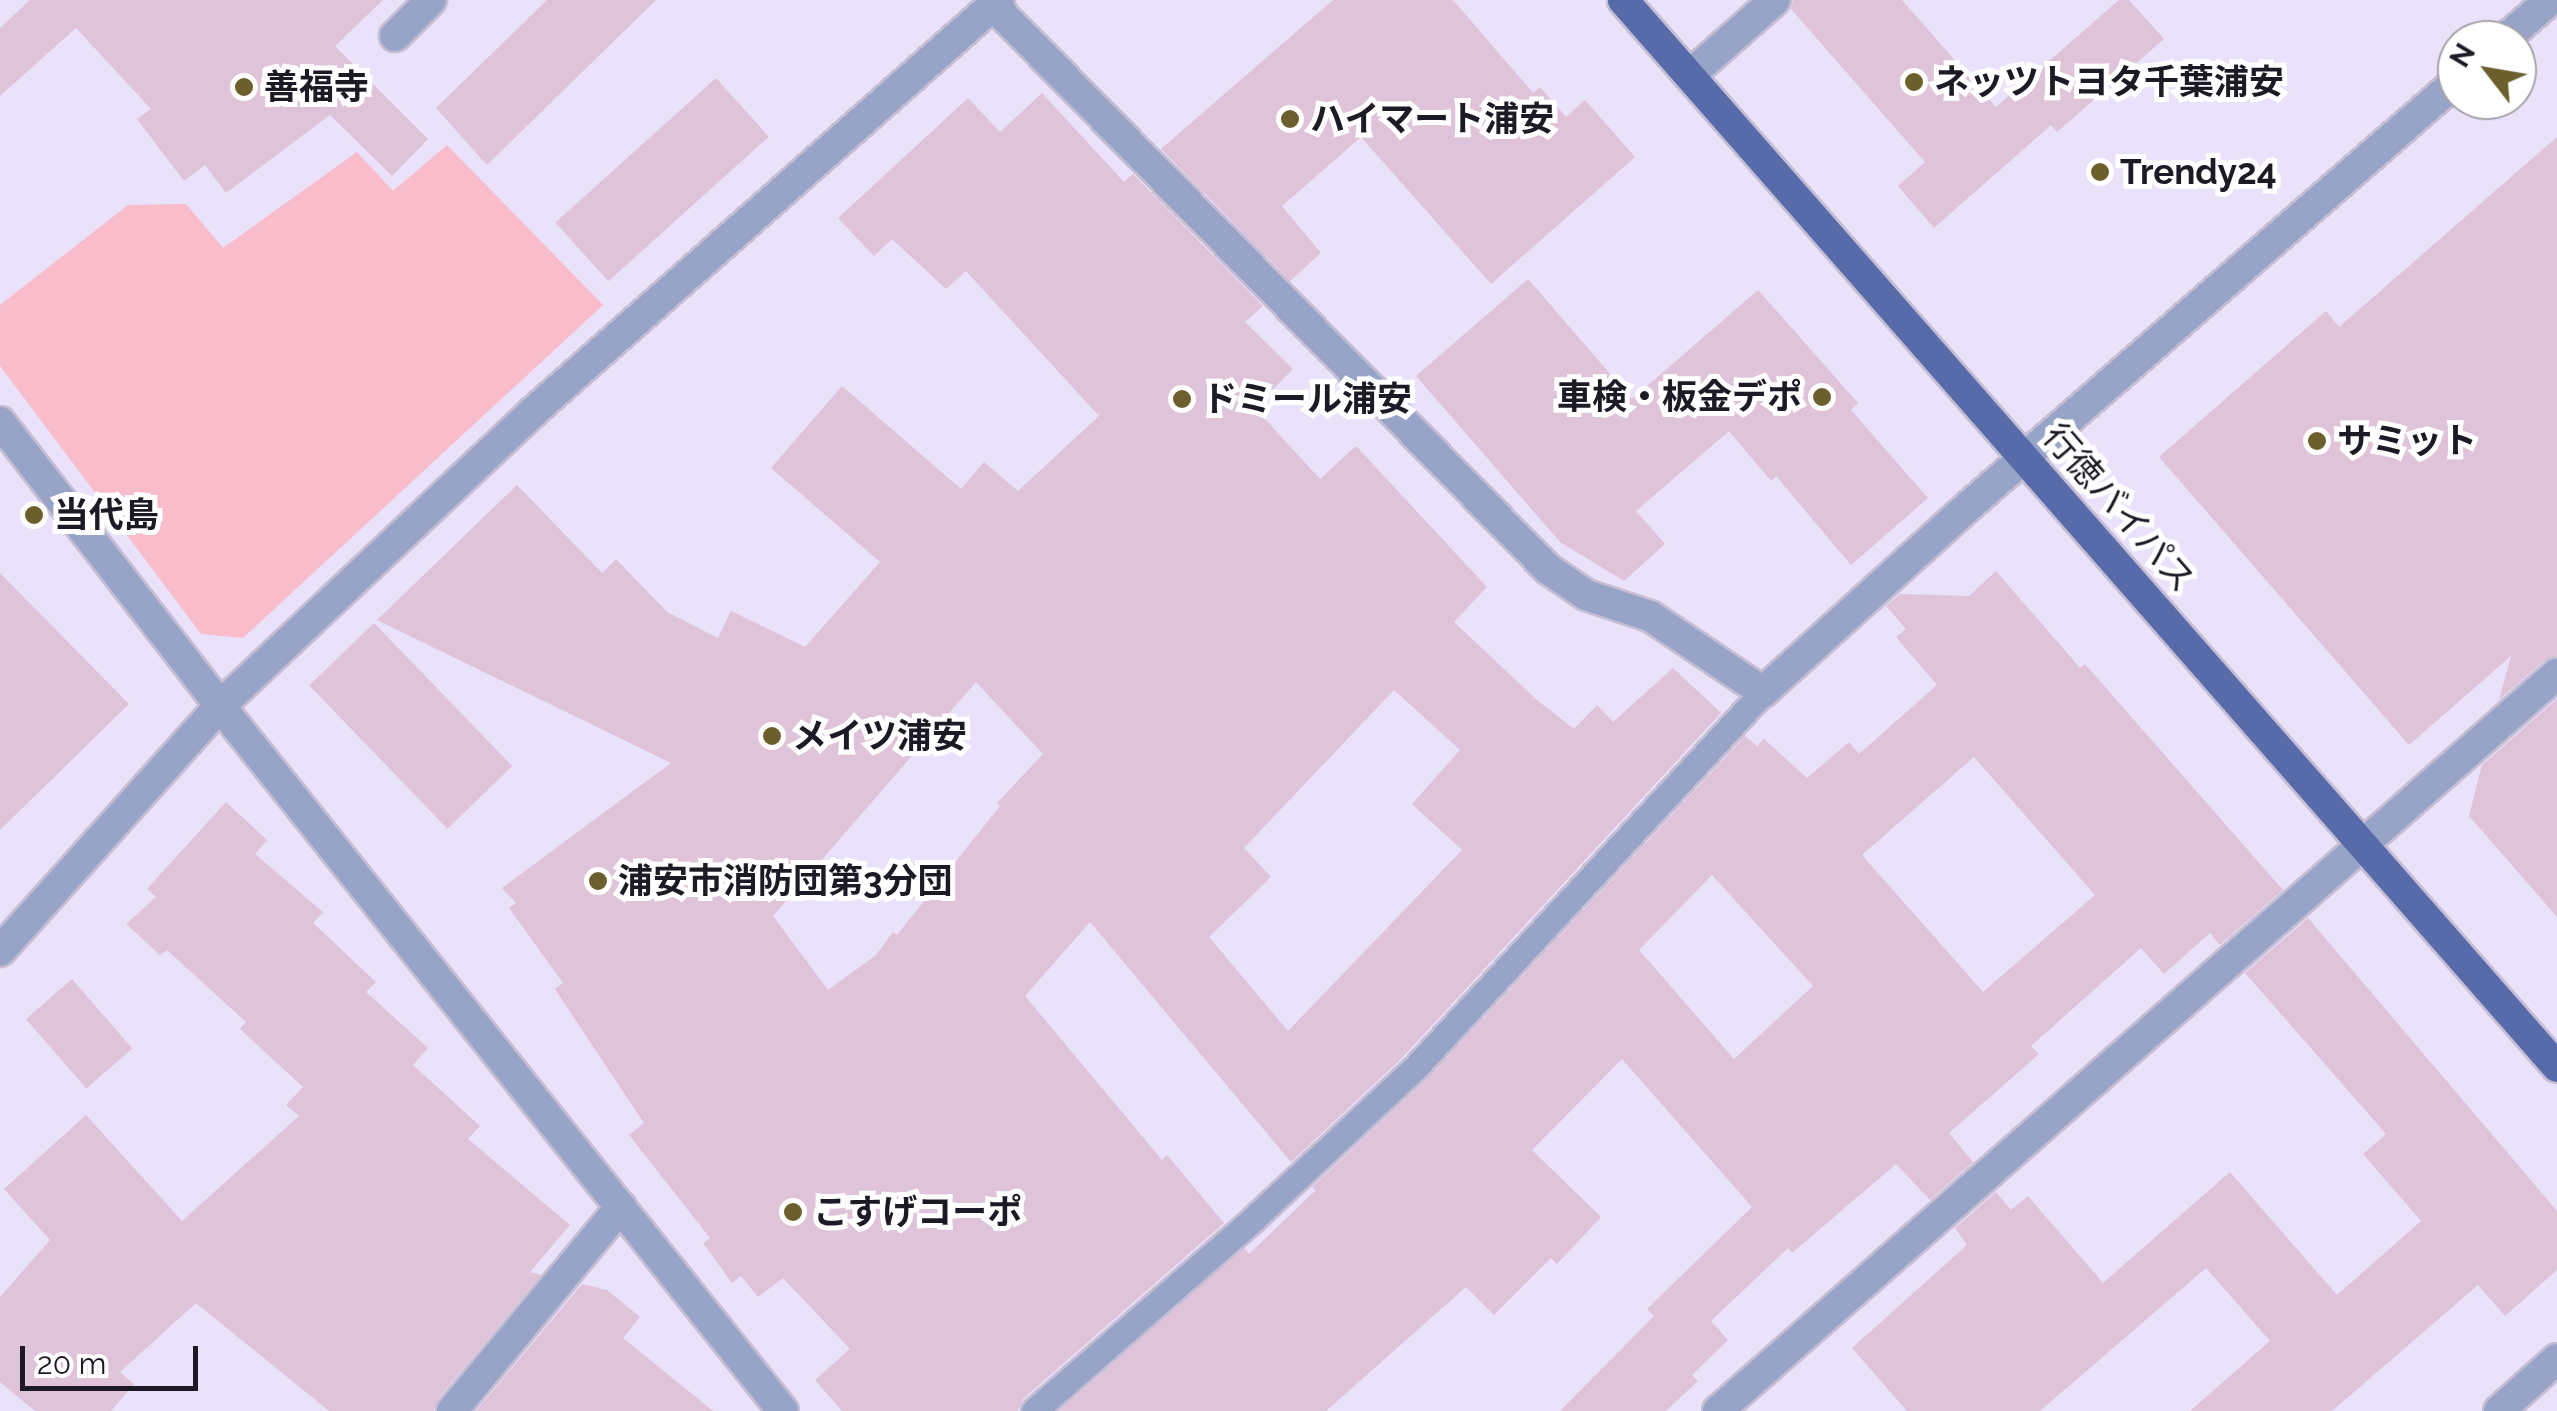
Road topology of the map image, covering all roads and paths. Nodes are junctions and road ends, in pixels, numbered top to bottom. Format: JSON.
{"nodes":[{"id":1,"x":432,"y":0,"type":"edge"},
{"id":2,"x":1623,"y":0,"type":"edge"},
{"id":3,"x":1775,"y":0,"type":"edge"},
{"id":4,"x":2550,"y":0,"type":"edge"},
{"id":5,"x":996,"y":2,"type":"edge"},
{"id":6,"x":2527,"y":20,"type":"edge"},
{"id":7,"x":395,"y":36,"type":"dead end"},
{"id":8,"x":1690,"y":75,"type":"junction"},
{"id":9,"x":2437,"y":98,"type":"edge"},
{"id":10,"x":0,"y":422,"type":"edge"},
{"id":11,"x":2025,"y":456,"type":"junction"},
{"id":12,"x":2557,"y":674,"type":"edge"},
{"id":13,"x":1763,"y":692,"type":"junction"},
{"id":14,"x":220,"y":706,"type":"junction"},
{"id":15,"x":2362,"y":845,"type":"junction"},
{"id":16,"x":0,"y":951,"type":"edge"},
{"id":17,"x":2557,"y":1067,"type":"edge"},
{"id":18,"x":620,"y":1207,"type":"junction"},
{"id":19,"x":2557,"y":1359,"type":"edge"},
{"id":20,"x":452,"y":1411,"type":"edge"},
{"id":21,"x":784,"y":1411,"type":"edge"},
{"id":22,"x":1034,"y":1411,"type":"edge"},
{"id":23,"x":1718,"y":1411,"type":"edge"},
{"id":24,"x":2499,"y":1411,"type":"edge"}],
"edges":[{"from":1,"to":7,"type":"street"},
{"from":2,"to":8,"type":"main road","name":"行徳バイパス"},
{"from":3,"to":8,"type":"street"},
{"from":4,"to":6,"type":"street"},
{"from":5,"to":13,"type":"street"},
{"from":5,"to":14,"type":"street"},
{"from":8,"to":11,"type":"main road","name":"行徳バイパス"},
{"from":9,"to":11,"type":"street"},
{"from":10,"to":14,"type":"street"},
{"from":11,"to":13,"type":"street"},
{"from":11,"to":15,"type":"main road","name":"行徳バイパス"},
{"from":12,"to":15,"type":"street"},
{"from":13,"to":22,"type":"lane"},
{"from":14,"to":16,"type":"street"},
{"from":14,"to":18,"type":"street"},
{"from":15,"to":17,"type":"main road","name":"行徳バイパス"},
{"from":15,"to":23,"type":"street"},
{"from":18,"to":20,"type":"street"},
{"from":18,"to":21,"type":"street"},
{"from":19,"to":24,"type":"street"}]}
